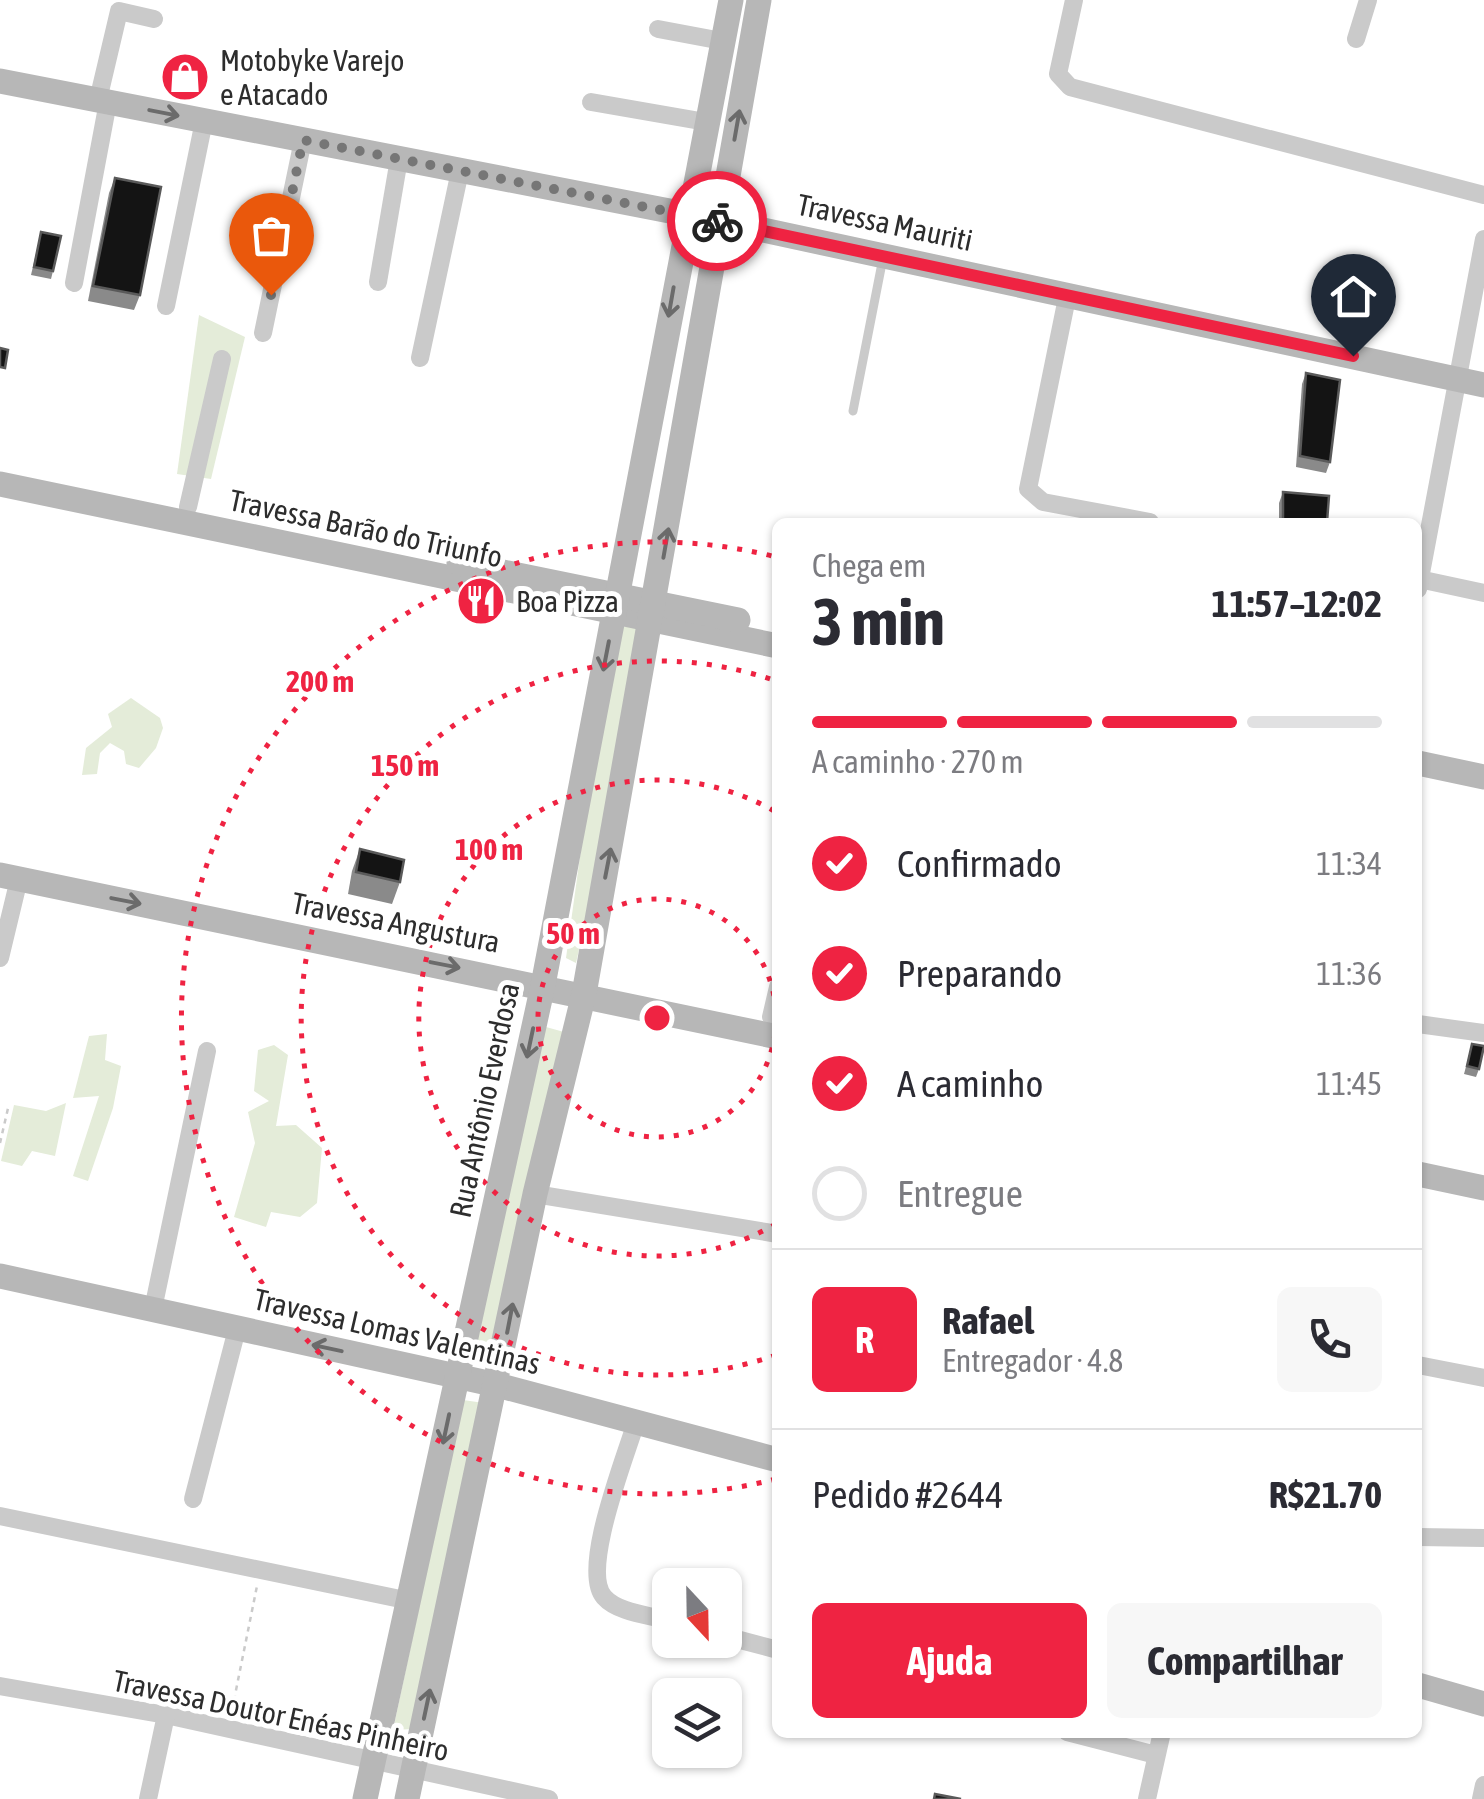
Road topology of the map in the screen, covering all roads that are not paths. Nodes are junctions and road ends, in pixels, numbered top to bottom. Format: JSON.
{"nodes":[{"id":1,"x":731,"y":0,"type":"edge"},
{"id":2,"x":759,"y":0,"type":"edge"},
{"id":3,"x":1074,"y":0,"type":"edge"},
{"id":4,"x":1368,"y":0,"type":"edge"},
{"id":5,"x":154,"y":19,"type":"dead end"},
{"id":6,"x":658,"y":30,"type":"dead end"},
{"id":7,"x":1356,"y":38,"type":"dead end"},
{"id":8,"x":722,"y":41,"type":"junction"},
{"id":9,"x":0,"y":81,"type":"edge"},
{"id":10,"x":103,"y":101,"type":"junction"},
{"id":11,"x":592,"y":102,"type":"dead end"},
{"id":12,"x":204,"y":121,"type":"junction"},
{"id":13,"x":706,"y":122,"type":"junction"},
{"id":14,"x":303,"y":140,"type":"junction"},
{"id":15,"x":399,"y":159,"type":"junction"},
{"id":16,"x":698,"y":162,"type":"junction"},
{"id":17,"x":730,"y":169,"type":"junction"},
{"id":18,"x":460,"y":171,"type":"junction"},
{"id":19,"x":1484,"y":195,"type":"edge"},
{"id":20,"x":686,"y":216,"type":"junction"},
{"id":21,"x":722,"y":221,"type":"junction"},
{"id":22,"x":1484,"y":239,"type":"edge"},
{"id":23,"x":884,"y":255,"type":"junction"},
{"id":24,"x":378,"y":282,"type":"dead end"},
{"id":25,"x":74,"y":283,"type":"dead end"},
{"id":26,"x":1068,"y":293,"type":"junction"},
{"id":27,"x":166,"y":306,"type":"dead end"},
{"id":28,"x":262,"y":333,"type":"dead end"},
{"id":29,"x":420,"y":358,"type":"dead end"},
{"id":30,"x":222,"y":359,"type":"dead end"},
{"id":31,"x":1472,"y":382,"type":"edge"},
{"id":32,"x":852,"y":411,"type":"dead end"},
{"id":33,"x":0,"y":467,"type":"edge"},
{"id":34,"x":0,"y":484,"type":"edge"},
{"id":35,"x":188,"y":507,"type":"junction"},
{"id":36,"x":1129,"y":518,"type":"edge"},
{"id":37,"x":215,"y":521,"type":"junction"},
{"id":38,"x":1422,"y":564,"type":"edge"},
{"id":39,"x":1422,"y":580,"type":"edge"},
{"id":40,"x":1484,"y":594,"type":"edge"},
{"id":41,"x":617,"y":604,"type":"junction"},
{"id":42,"x":654,"y":612,"type":"junction"},
{"id":43,"x":772,"y":628,"type":"edge"},
{"id":44,"x":772,"y":644,"type":"edge"},
{"id":45,"x":1422,"y":764,"type":"edge"},
{"id":46,"x":1484,"y":777,"type":"edge"},
{"id":47,"x":1422,"y":781,"type":"edge"},
{"id":48,"x":1484,"y":793,"type":"edge"},
{"id":49,"x":10,"y":877,"type":"edge"},
{"id":50,"x":0,"y":958,"type":"edge"},
{"id":51,"x":543,"y":985,"type":"junction"},
{"id":52,"x":584,"y":994,"type":"junction"},
{"id":53,"x":1422,"y":1025,"type":"edge"},
{"id":54,"x":772,"y":1030,"type":"edge"},
{"id":55,"x":1484,"y":1033,"type":"edge"},
{"id":56,"x":207,"y":1051,"type":"dead end"},
{"id":57,"x":1422,"y":1175,"type":"edge"},
{"id":58,"x":1484,"y":1188,"type":"edge"},
{"id":59,"x":535,"y":1194,"type":"junction"},
{"id":60,"x":772,"y":1233,"type":"edge"},
{"id":61,"x":0,"y":1276,"type":"edge"},
{"id":62,"x":152,"y":1310,"type":"junction"},
{"id":63,"x":236,"y":1329,"type":"junction"},
{"id":64,"x":1422,"y":1366,"type":"edge"},
{"id":65,"x":457,"y":1376,"type":"junction"},
{"id":66,"x":1484,"y":1378,"type":"edge"},
{"id":67,"x":497,"y":1384,"type":"junction"},
{"id":68,"x":636,"y":1422,"type":"junction"},
{"id":69,"x":772,"y":1458,"type":"edge"},
{"id":70,"x":193,"y":1499,"type":"dead end"},
{"id":71,"x":0,"y":1516,"type":"edge"},
{"id":72,"x":1422,"y":1537,"type":"edge"},
{"id":73,"x":1484,"y":1538,"type":"edge"},
{"id":74,"x":410,"y":1601,"type":"junction"},
{"id":75,"x":652,"y":1616,"type":"edge"},
{"id":76,"x":742,"y":1640,"type":"edge"},
{"id":77,"x":772,"y":1648,"type":"edge"},
{"id":78,"x":1422,"y":1685,"type":"edge"},
{"id":79,"x":0,"y":1686,"type":"edge"},
{"id":80,"x":1484,"y":1704,"type":"edge"},
{"id":81,"x":166,"y":1716,"type":"junction"},
{"id":82,"x":1089,"y":1738,"type":"edge"},
{"id":83,"x":1160,"y":1738,"type":"edge"},
{"id":84,"x":1156,"y":1755,"type":"junction"},
{"id":85,"x":373,"y":1764,"type":"junction"},
{"id":86,"x":413,"y":1772,"type":"junction"},
{"id":87,"x":1484,"y":1785,"type":"edge"},
{"id":88,"x":148,"y":1799,"type":"edge"},
{"id":89,"x":365,"y":1799,"type":"edge"},
{"id":90,"x":407,"y":1799,"type":"edge"},
{"id":91,"x":549,"y":1799,"type":"edge"},
{"id":92,"x":1148,"y":1799,"type":"edge"},
{"id":93,"x":1481,"y":1799,"type":"edge"}],
"edges":[{"from":1,"to":8,"type":"street","name":"Rua Antônio Everdosa"},
{"from":17,"to":2,"type":"street","one_way":true},
{"from":3,"to":19,"type":"street"},
{"from":4,"to":7,"type":"street"},
{"from":5,"to":10,"type":"street"},
{"from":6,"to":8,"type":"street"},
{"from":8,"to":13,"type":"street","name":"Rua Antônio Everdosa"},
{"from":9,"to":10,"type":"street","name":"Travessa Mauriti"},
{"from":10,"to":12,"type":"street","name":"Travessa Mauriti","one_way":true},
{"from":10,"to":25,"type":"street"},
{"from":11,"to":13,"type":"street"},
{"from":12,"to":14,"type":"street","name":"Travessa Mauriti"},
{"from":12,"to":27,"type":"street"},
{"from":13,"to":16,"type":"street","name":"Rua Antônio Everdosa"},
{"from":14,"to":15,"type":"street","name":"Travessa Mauriti"},
{"from":14,"to":28,"type":"street"},
{"from":15,"to":18,"type":"street","name":"Travessa Mauriti"},
{"from":15,"to":24,"type":"street"},
{"from":16,"to":17,"type":"street"},
{"from":16,"to":20,"type":"street","name":"Rua Antônio Everdosa"},
{"from":17,"to":21,"type":"street"},
{"from":18,"to":20,"type":"street","name":"Travessa Mauriti"},
{"from":18,"to":29,"type":"street"},
{"from":20,"to":21,"type":"street","name":"Travessa Mauriti"},
{"from":20,"to":41,"type":"street","name":"Rua Antônio Everdosa","one_way":true},
{"from":21,"to":23,"type":"street","name":"Travessa Mauriti"},
{"from":42,"to":21,"type":"street","one_way":true},
{"from":22,"to":31,"type":"street"},
{"from":23,"to":26,"type":"street","name":"Travessa Mauriti"},
{"from":23,"to":32,"type":"lane"},
{"from":26,"to":31,"type":"street","name":"Travessa Mauriti"},
{"from":26,"to":36,"type":"street"},
{"from":30,"to":35,"type":"street"},
{"from":31,"to":38,"type":"street"},
{"from":33,"to":35,"type":"street","name":"Travessa Barão do Triunfo"},
{"from":34,"to":37,"type":"street","name":"Travessa Barão do Triunfo"},
{"from":35,"to":37,"type":"street","name":"Travessa Barão do Triunfo"},
{"from":37,"to":41,"type":"street","name":"Travessa Barão do Triunfo"},
{"from":39,"to":40,"type":"street"},
{"from":41,"to":42,"type":"street","name":"Travessa Barão do Triunfo"},
{"from":41,"to":51,"type":"street","name":"Rua Antônio Everdosa","one_way":true},
{"from":42,"to":43,"type":"street","name":"Travessa Barão do Triunfo"},
{"from":42,"to":44,"type":"street","name":"Travessa Barão do Triunfo"},
{"from":52,"to":42,"type":"street","one_way":true},
{"from":45,"to":46,"type":"street"},
{"from":47,"to":48,"type":"street"},
{"from":49,"to":50,"type":"street"},
{"from":49,"to":51,"type":"street","name":"Travessa Angustura","one_way":true},
{"from":51,"to":52,"type":"street","name":"Travessa Angustura"},
{"from":51,"to":65,"type":"street","name":"Rua Antônio Everdosa","one_way":true},
{"from":52,"to":54,"type":"street","name":"Travessa Angustura"},
{"from":52,"to":59,"type":"street"},
{"from":53,"to":55,"type":"street"},
{"from":56,"to":62,"type":"street"},
{"from":57,"to":58,"type":"street"},
{"from":59,"to":60,"type":"street"},
{"from":67,"to":59,"type":"street","one_way":true},
{"from":61,"to":62,"type":"street","name":"Travessa Lomas Valentinas"},
{"from":62,"to":63,"type":"street","name":"Travessa Lomas Valentinas"},
{"from":65,"to":63,"type":"street","name":"Travessa Lomas Valentinas","one_way":true},
{"from":63,"to":70,"type":"street"},
{"from":64,"to":66,"type":"street"},
{"from":65,"to":67,"type":"street","name":"Travessa Lomas Valentinas"},
{"from":65,"to":74,"type":"street","name":"Rua Antônio Everdosa","one_way":true},
{"from":67,"to":68,"type":"street","name":"Travessa Lomas Valentinas"},
{"from":86,"to":67,"type":"street","one_way":true},
{"from":68,"to":69,"type":"street","name":"Travessa Lomas Valentinas"},
{"from":68,"to":75,"type":"street"},
{"from":71,"to":74,"type":"street"},
{"from":72,"to":73,"type":"street"},
{"from":74,"to":85,"type":"street","name":"Rua Antônio Everdosa"},
{"from":76,"to":77,"type":"street"},
{"from":78,"to":80,"type":"street"},
{"from":79,"to":81,"type":"street","name":"Travessa Doutor Enéas Pinheiro"},
{"from":81,"to":85,"type":"street","name":"Travessa Doutor Enéas Pinheiro"},
{"from":81,"to":88,"type":"street"},
{"from":82,"to":84,"type":"street"},
{"from":83,"to":84,"type":"street"},
{"from":84,"to":92,"type":"street"},
{"from":85,"to":86,"type":"street","name":"Travessa Doutor Enéas Pinheiro"},
{"from":85,"to":89,"type":"street","name":"Rua Antônio Everdosa"},
{"from":86,"to":90,"type":"street"},
{"from":86,"to":91,"type":"street","name":"Travessa Doutor Enéas Pinheiro"},
{"from":87,"to":93,"type":"street"}]}
